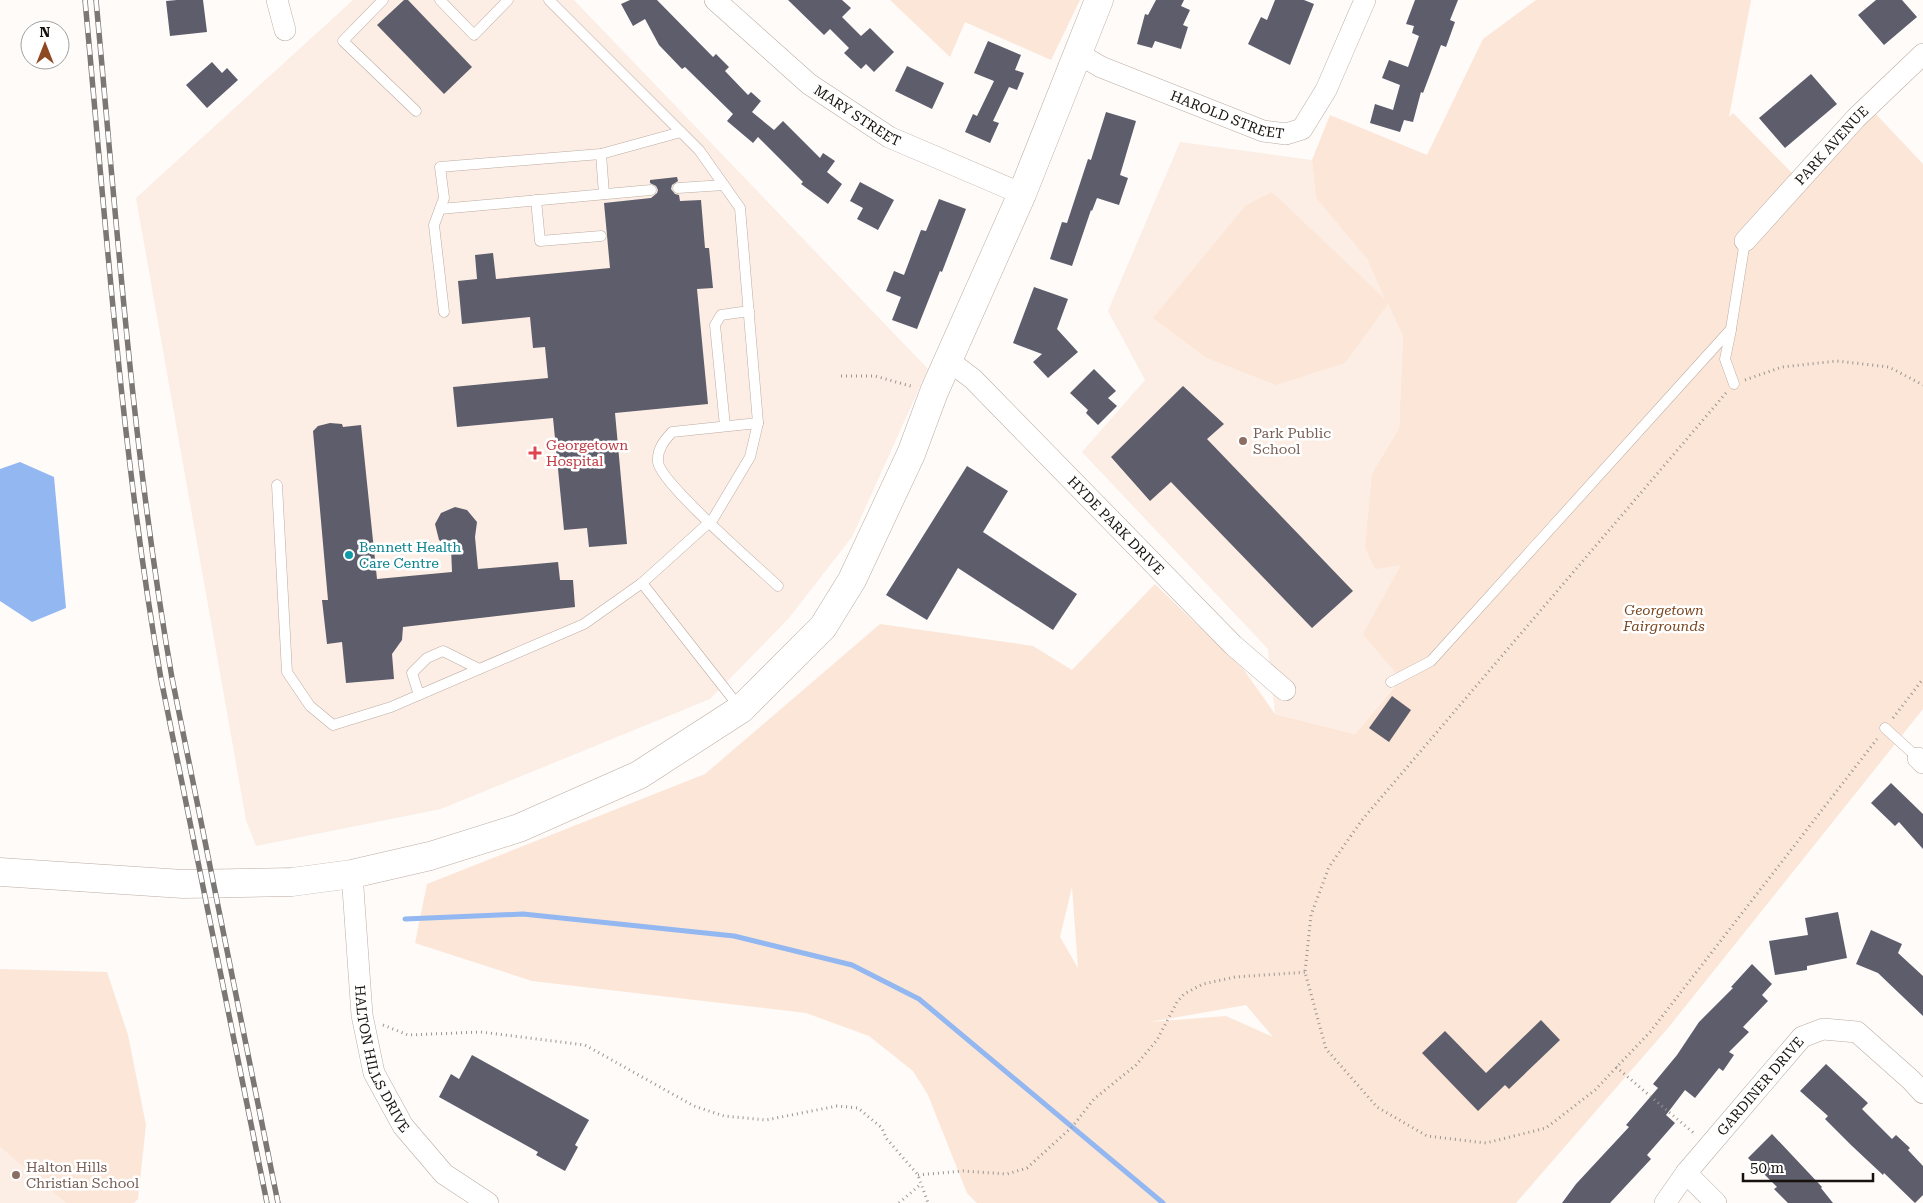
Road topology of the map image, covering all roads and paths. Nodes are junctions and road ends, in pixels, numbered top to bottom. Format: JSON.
{"nodes":[{"id":1,"x":277,"y":0,"type":"edge"},
{"id":2,"x":384,"y":0,"type":"edge"},
{"id":3,"x":440,"y":0,"type":"edge"},
{"id":4,"x":508,"y":0,"type":"edge"},
{"id":5,"x":549,"y":0,"type":"edge"},
{"id":6,"x":715,"y":0,"type":"edge"},
{"id":7,"x":1099,"y":0,"type":"edge"},
{"id":8,"x":1365,"y":0,"type":"edge"},
{"id":9,"x":285,"y":30,"type":"dead end"},
{"id":10,"x":1079,"y":54,"type":"junction"},
{"id":11,"x":1923,"y":54,"type":"edge"},
{"id":12,"x":416,"y":111,"type":"dead end"},
{"id":13,"x":681,"y":132,"type":"junction"},
{"id":14,"x":601,"y":154,"type":"junction"},
{"id":15,"x":724,"y":185,"type":"junction"},
{"id":16,"x":678,"y":188,"type":"dead end"},
{"id":17,"x":651,"y":190,"type":"dead end"},
{"id":18,"x":604,"y":194,"type":"junction"},
{"id":19,"x":1022,"y":194,"type":"junction"},
{"id":20,"x":536,"y":200,"type":"junction"},
{"id":21,"x":440,"y":209,"type":"junction"},
{"id":22,"x":601,"y":236,"type":"dead end"},
{"id":23,"x":1745,"y":241,"type":"joint"},
{"id":24,"x":444,"y":312,"type":"dead end"},
{"id":25,"x":749,"y":312,"type":"junction"},
{"id":26,"x":1731,"y":329,"type":"junction"},
{"id":27,"x":948,"y":360,"type":"junction"},
{"id":28,"x":842,"y":376,"type":"dead end"},
{"id":29,"x":1734,"y":384,"type":"junction"},
{"id":30,"x":1923,"y":386,"type":"edge"},
{"id":31,"x":934,"y":392,"type":"junction"},
{"id":32,"x":758,"y":423,"type":"junction"},
{"id":33,"x":724,"y":426,"type":"junction"},
{"id":34,"x":277,"y":485,"type":"dead end"},
{"id":35,"x":709,"y":522,"type":"junction"},
{"id":36,"x":642,"y":583,"type":"junction"},
{"id":37,"x":778,"y":586,"type":"dead end"},
{"id":38,"x":479,"y":669,"type":"junction"},
{"id":39,"x":1923,"y":679,"type":"edge"},
{"id":40,"x":1391,"y":682,"type":"dead end"},
{"id":41,"x":1285,"y":690,"type":"dead end"},
{"id":42,"x":419,"y":695,"type":"junction"},
{"id":43,"x":741,"y":709,"type":"junction"},
{"id":44,"x":1885,"y":728,"type":"junction"},
{"id":45,"x":1920,"y":761,"type":"edge"},
{"id":46,"x":0,"y":872,"type":"edge"},
{"id":47,"x":352,"y":874,"type":"junction"},
{"id":48,"x":1307,"y":972,"type":"junction"},
{"id":49,"x":362,"y":1016,"type":"junction"},
{"id":50,"x":1616,"y":1067,"type":"junction"},
{"id":51,"x":1923,"y":1093,"type":"edge"},
{"id":52,"x":1709,"y":1146,"type":"junction"},
{"id":53,"x":1686,"y":1173,"type":"junction"},
{"id":54,"x":918,"y":1175,"type":"junction"},
{"id":55,"x":921,"y":1184,"type":"junction"},
{"id":56,"x":488,"y":1203,"type":"edge"},
{"id":57,"x":899,"y":1203,"type":"edge"},
{"id":58,"x":928,"y":1203,"type":"edge"},
{"id":59,"x":1665,"y":1203,"type":"edge"},
{"id":60,"x":1716,"y":1203,"type":"edge"}],
"edges":[{"from":1,"to":9,"type":"street"},
{"from":2,"to":12,"type":"lane"},
{"from":3,"to":4,"type":"lane"},
{"from":5,"to":13,"type":"lane"},
{"from":6,"to":19,"type":"street","name":"MARY STREET"},
{"from":7,"to":10,"type":"street"},
{"from":8,"to":10,"type":"street","name":"HAROLD STREET"},
{"from":10,"to":19,"type":"street"},
{"from":11,"to":23,"type":"street","name":"PARK AVENUE"},
{"from":13,"to":14,"type":"lane"},
{"from":13,"to":15,"type":"lane"},
{"from":14,"to":18,"type":"lane"},
{"from":14,"to":21,"type":"lane"},
{"from":15,"to":16,"type":"lane"},
{"from":15,"to":25,"type":"lane"},
{"from":17,"to":18,"type":"lane"},
{"from":18,"to":20,"type":"lane"},
{"from":19,"to":27,"type":"street"},
{"from":20,"to":21,"type":"lane"},
{"from":20,"to":22,"type":"lane"},
{"from":21,"to":24,"type":"lane"},
{"from":23,"to":26,"type":"lane"},
{"from":25,"to":32,"type":"lane"},
{"from":25,"to":33,"type":"lane"},
{"from":26,"to":29,"type":"lane"},
{"from":26,"to":40,"type":"lane"},
{"from":27,"to":31,"type":"street"},
{"from":27,"to":41,"type":"street","name":"HYDE PARK DRIVE"},
{"from":28,"to":31,"type":"path"},
{"from":29,"to":30,"type":"path"},
{"from":29,"to":48,"type":"path"},
{"from":31,"to":43,"type":"street"},
{"from":32,"to":33,"type":"lane"},
{"from":32,"to":35,"type":"lane"},
{"from":33,"to":35,"type":"lane"},
{"from":34,"to":42,"type":"lane"},
{"from":35,"to":36,"type":"lane"},
{"from":35,"to":37,"type":"lane"},
{"from":36,"to":38,"type":"lane"},
{"from":36,"to":43,"type":"lane"},
{"from":38,"to":42,"type":"lane"},
{"from":38,"to":42,"type":"lane"},
{"from":39,"to":44,"type":"path"},
{"from":43,"to":47,"type":"street"},
{"from":44,"to":45,"type":"lane"},
{"from":44,"to":50,"type":"path"},
{"from":46,"to":47,"type":"street"},
{"from":47,"to":49,"type":"street","name":"HALTON HILLS DRIVE"},
{"from":48,"to":50,"type":"path"},
{"from":48,"to":54,"type":"path"},
{"from":49,"to":54,"type":"path"},
{"from":49,"to":56,"type":"street","name":"HALTON HILLS DRIVE"},
{"from":50,"to":52,"type":"path"},
{"from":51,"to":52,"type":"street","name":"GARDINER DRIVE"},
{"from":52,"to":53,"type":"street","name":"GARDINER DRIVE"},
{"from":53,"to":59,"type":"street","name":"GARDINER DRIVE"},
{"from":53,"to":60,"type":"street"},
{"from":54,"to":55,"type":"path"},
{"from":55,"to":57,"type":"path"},
{"from":55,"to":58,"type":"path"}]}
